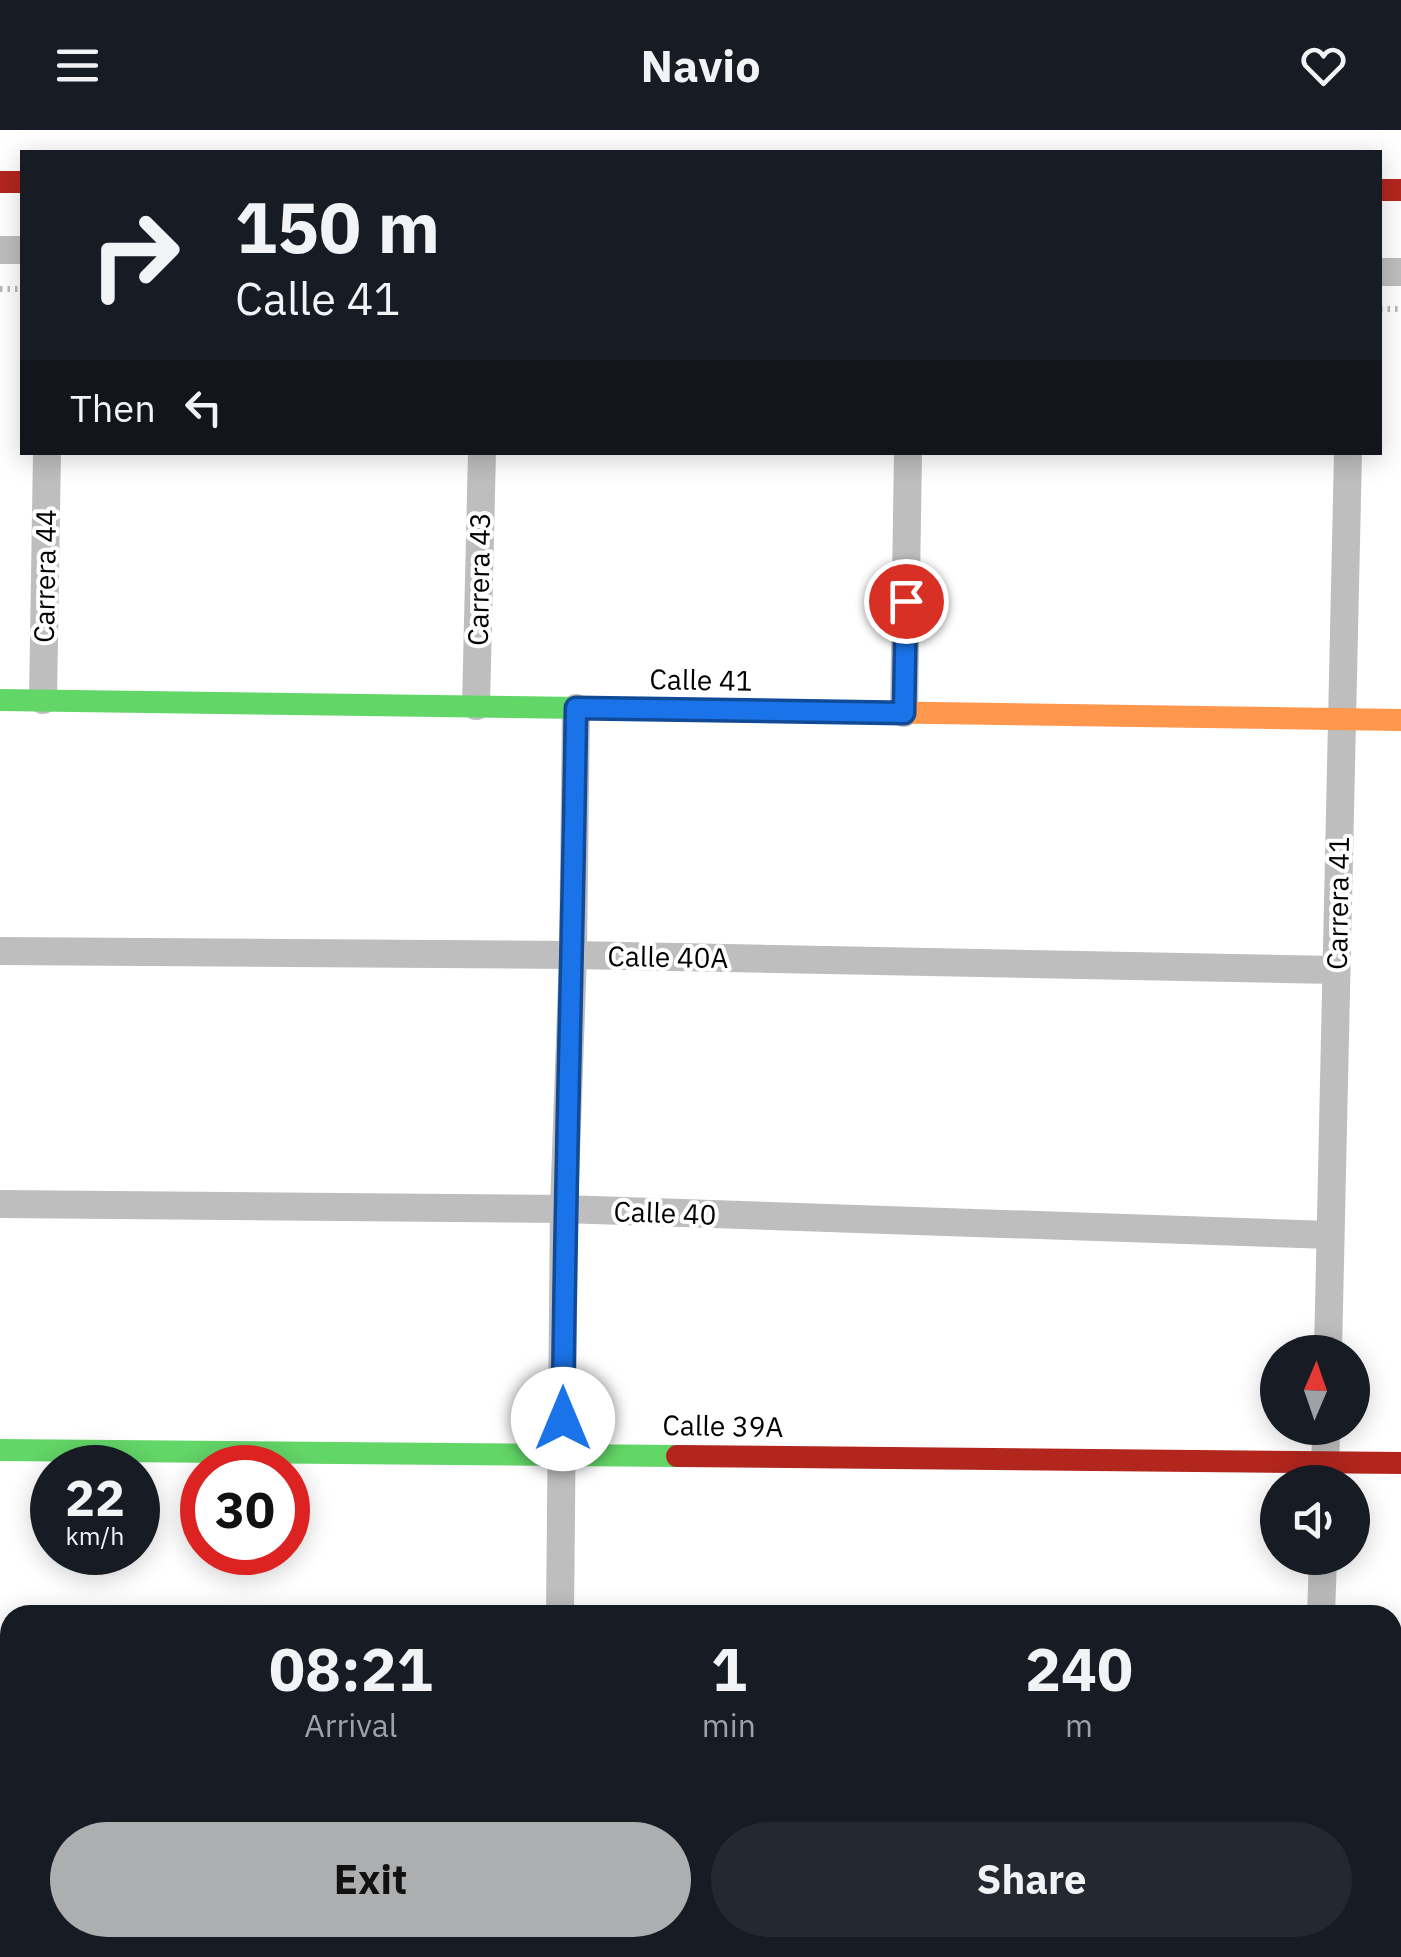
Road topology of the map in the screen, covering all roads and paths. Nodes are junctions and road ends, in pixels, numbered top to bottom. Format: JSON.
{"nodes":[{"id":1,"x":47,"y":455,"type":"edge"},
{"id":2,"x":482,"y":455,"type":"edge"},
{"id":3,"x":908,"y":455,"type":"edge"},
{"id":4,"x":1348,"y":455,"type":"edge"},
{"id":5,"x":0,"y":700,"type":"edge"},
{"id":6,"x":43,"y":700,"type":"junction"},
{"id":7,"x":476,"y":706,"type":"junction"},
{"id":8,"x":576,"y":708,"type":"junction"},
{"id":9,"x":904,"y":713,"type":"junction"},
{"id":10,"x":1342,"y":719,"type":"junction"},
{"id":11,"x":1401,"y":720,"type":"edge"},
{"id":12,"x":0,"y":951,"type":"edge"},
{"id":13,"x":573,"y":955,"type":"junction"},
{"id":14,"x":1336,"y":970,"type":"junction"},
{"id":15,"x":0,"y":1204,"type":"edge"},
{"id":16,"x":564,"y":1209,"type":"junction"},
{"id":17,"x":1330,"y":1235,"type":"junction"},
{"id":18,"x":1328,"y":1335,"type":"edge"},
{"id":19,"x":0,"y":1450,"type":"edge"},
{"id":20,"x":563,"y":1454,"type":"junction"},
{"id":21,"x":1401,"y":1463,"type":"edge"},
{"id":22,"x":1370,"y":1467,"type":"edge"},
{"id":23,"x":1260,"y":1470,"type":"edge"},
{"id":24,"x":1322,"y":1575,"type":"edge"},
{"id":25,"x":560,"y":1605,"type":"edge"},
{"id":26,"x":1321,"y":1605,"type":"edge"}],
"edges":[{"from":1,"to":6,"type":"street","name":"Carrera 44"},
{"from":2,"to":7,"type":"street","name":"Carrera 43"},
{"from":3,"to":9,"type":"street"},
{"from":4,"to":10,"type":"street","name":"Carrera 41"},
{"from":5,"to":6,"type":"street","name":"Calle 41"},
{"from":6,"to":7,"type":"street","name":"Calle 41"},
{"from":7,"to":8,"type":"street","name":"Calle 41"},
{"from":8,"to":9,"type":"street","name":"Calle 41"},
{"from":8,"to":13,"type":"street"},
{"from":9,"to":10,"type":"street","name":"Calle 41"},
{"from":10,"to":11,"type":"street","name":"Calle 41"},
{"from":10,"to":14,"type":"street","name":"Carrera 41"},
{"from":12,"to":13,"type":"street","name":"Calle 40A"},
{"from":13,"to":14,"type":"street","name":"Calle 40A"},
{"from":13,"to":16,"type":"street"},
{"from":14,"to":17,"type":"street","name":"Carrera 41"},
{"from":15,"to":16,"type":"street","name":"Calle 40"},
{"from":16,"to":17,"type":"street","name":"Calle 40"},
{"from":16,"to":20,"type":"street"},
{"from":17,"to":18,"type":"street","name":"Carrera 41"},
{"from":19,"to":20,"type":"street","name":"Calle 39A"},
{"from":20,"to":23,"type":"street","name":"Calle 39A"},
{"from":20,"to":25,"type":"street"},
{"from":21,"to":22,"type":"street"},
{"from":24,"to":26,"type":"street"}]}
